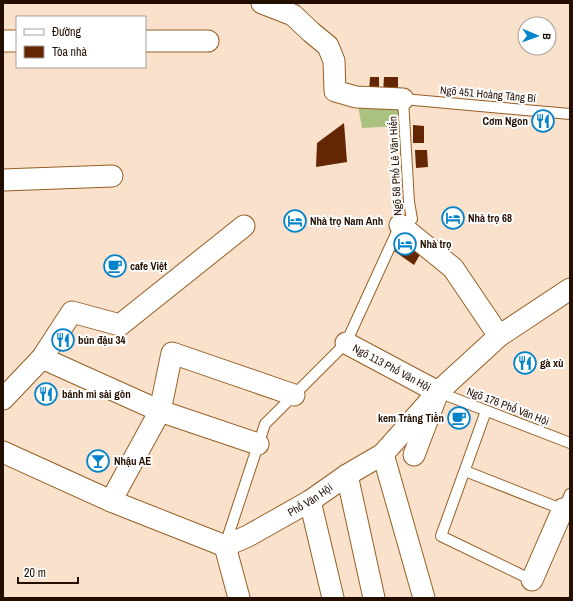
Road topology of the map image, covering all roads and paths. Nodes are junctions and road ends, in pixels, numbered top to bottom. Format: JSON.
{"nodes":[{"id":1,"x":262,"y":3,"type":"edge"},
{"id":2,"x":3,"y":41,"type":"edge"},
{"id":3,"x":16,"y":41,"type":"edge"},
{"id":4,"x":146,"y":41,"type":"edge"},
{"id":5,"x":208,"y":41,"type":"dead end"},
{"id":6,"x":403,"y":99,"type":"junction"},
{"id":7,"x":570,"y":114,"type":"edge"},
{"id":8,"x":112,"y":176,"type":"dead end"},
{"id":9,"x":3,"y":180,"type":"edge"},
{"id":10,"x":400,"y":225,"type":"junction"},
{"id":11,"x":244,"y":226,"type":"dead end"},
{"id":12,"x":570,"y":289,"type":"edge"},
{"id":13,"x":499,"y":336,"type":"junction"},
{"id":14,"x":346,"y":343,"type":"junction"},
{"id":15,"x":42,"y":358,"type":"junction"},
{"id":16,"x":438,"y":392,"type":"junction"},
{"id":17,"x":294,"y":395,"type":"junction"},
{"id":18,"x":3,"y":399,"type":"edge"},
{"id":19,"x":160,"y":411,"type":"junction"},
{"id":20,"x":486,"y":411,"type":"junction"},
{"id":21,"x":570,"y":443,"type":"edge"},
{"id":22,"x":258,"y":444,"type":"junction"},
{"id":23,"x":3,"y":452,"type":"edge"},
{"id":24,"x":383,"y":454,"type":"junction"},
{"id":25,"x":414,"y":455,"type":"dead end"},
{"id":26,"x":465,"y":471,"type":"junction"},
{"id":27,"x":347,"y":475,"type":"junction"},
{"id":28,"x":111,"y":501,"type":"junction"},
{"id":29,"x":310,"y":501,"type":"junction"},
{"id":30,"x":568,"y":505,"type":"edge"},
{"id":31,"x":225,"y":546,"type":"junction"},
{"id":32,"x":532,"y":580,"type":"joint"},
{"id":33,"x":239,"y":598,"type":"edge"},
{"id":34,"x":333,"y":598,"type":"edge"},
{"id":35,"x":374,"y":598,"type":"edge"},
{"id":36,"x":424,"y":598,"type":"edge"}],
"edges":[{"from":1,"to":6,"type":"street"},
{"from":2,"to":3,"type":"street"},
{"from":4,"to":5,"type":"street"},
{"from":6,"to":7,"type":"lane","name":"Ngõ 451 Hoàng Tăng Bí"},
{"from":6,"to":10,"type":"lane","name":"Ngõ 58 Phố Lê Văn Hiến"},
{"from":8,"to":9,"type":"street"},
{"from":10,"to":13,"type":"street"},
{"from":10,"to":14,"type":"lane"},
{"from":11,"to":15,"type":"street"},
{"from":12,"to":13,"type":"street","name":"Phố Văn Hội"},
{"from":13,"to":16,"type":"street","name":"Phố Văn Hội"},
{"from":14,"to":16,"type":"street","name":"Ngõ 113 Phố Văn Hội"},
{"from":14,"to":17,"type":"lane"},
{"from":15,"to":18,"type":"street"},
{"from":15,"to":19,"type":"street"},
{"from":16,"to":20,"type":"lane","name":"Ngõ 176 Phố Văn Hội"},
{"from":16,"to":24,"type":"street","name":"Phố Văn Hội"},
{"from":16,"to":25,"type":"street"},
{"from":17,"to":19,"type":"street"},
{"from":17,"to":22,"type":"lane"},
{"from":19,"to":22,"type":"street"},
{"from":19,"to":28,"type":"street"},
{"from":20,"to":21,"type":"lane","name":"Ngõ 176 Phố Văn Hội"},
{"from":20,"to":26,"type":"lane"},
{"from":22,"to":31,"type":"lane"},
{"from":23,"to":28,"type":"street"},
{"from":24,"to":27,"type":"street","name":"Phố Văn Hội"},
{"from":24,"to":36,"type":"street"},
{"from":26,"to":30,"type":"lane"},
{"from":26,"to":32,"type":"lane"},
{"from":27,"to":29,"type":"street","name":"Phố Văn Hội"},
{"from":27,"to":35,"type":"street"},
{"from":28,"to":31,"type":"street"},
{"from":29,"to":31,"type":"street","name":"Phố Văn Hội"},
{"from":29,"to":34,"type":"street"},
{"from":30,"to":32,"type":"street"},
{"from":31,"to":33,"type":"street"}]}
